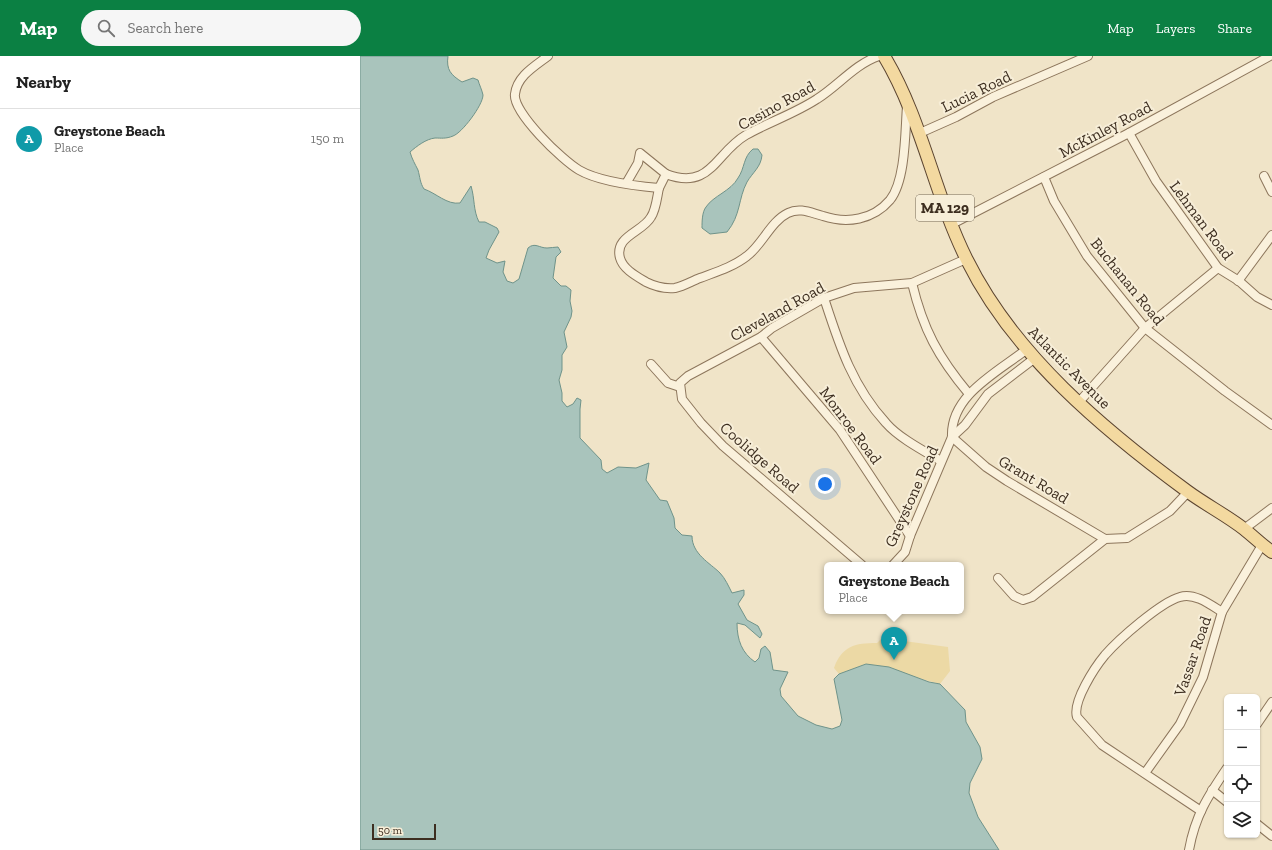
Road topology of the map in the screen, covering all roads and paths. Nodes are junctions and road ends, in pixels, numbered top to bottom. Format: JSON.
{"nodes":[{"id":1,"x":548,"y":56,"type":"edge"},
{"id":2,"x":878,"y":56,"type":"edge"},
{"id":3,"x":884,"y":56,"type":"edge"},
{"id":4,"x":1088,"y":56,"type":"edge"},
{"id":5,"x":1270,"y":56,"type":"edge"},
{"id":6,"x":907,"y":102,"type":"junction"},
{"id":7,"x":920,"y":133,"type":"junction"},
{"id":8,"x":1129,"y":133,"type":"junction"},
{"id":9,"x":666,"y":174,"type":"junction"},
{"id":10,"x":1264,"y":176,"type":"dead end"},
{"id":11,"x":1044,"y":177,"type":"junction"},
{"id":12,"x":626,"y":182,"type":"junction"},
{"id":13,"x":659,"y":188,"type":"junction"},
{"id":14,"x":1272,"y":192,"type":"edge"},
{"id":15,"x":952,"y":224,"type":"junction"},
{"id":16,"x":1272,"y":235,"type":"edge"},
{"id":17,"x":966,"y":259,"type":"junction"},
{"id":18,"x":1218,"y":268,"type":"junction"},
{"id":19,"x":1238,"y":281,"type":"junction"},
{"id":20,"x":912,"y":282,"type":"junction"},
{"id":21,"x":824,"y":298,"type":"junction"},
{"id":22,"x":1272,"y":305,"type":"edge"},
{"id":23,"x":1145,"y":328,"type":"junction"},
{"id":24,"x":761,"y":337,"type":"junction"},
{"id":25,"x":1031,"y":354,"type":"junction"},
{"id":26,"x":651,"y":364,"type":"dead end"},
{"id":27,"x":680,"y":387,"type":"junction"},
{"id":28,"x":969,"y":394,"type":"junction"},
{"id":29,"x":1079,"y":402,"type":"junction"},
{"id":30,"x":1272,"y":425,"type":"edge"},
{"id":31,"x":952,"y":437,"type":"junction"},
{"id":32,"x":941,"y":462,"type":"junction"},
{"id":33,"x":1188,"y":492,"type":"junction"},
{"id":34,"x":1272,"y":508,"type":"edge"},
{"id":35,"x":1244,"y":529,"type":"junction"},
{"id":36,"x":910,"y":536,"type":"junction"},
{"id":37,"x":1105,"y":539,"type":"junction"},
{"id":38,"x":1267,"y":548,"type":"edge"},
{"id":39,"x":858,"y":562,"type":"edge"},
{"id":40,"x":896,"y":562,"type":"edge"},
{"id":41,"x":998,"y":578,"type":"dead end"},
{"id":42,"x":1222,"y":612,"type":"junction"},
{"id":43,"x":1272,"y":702,"type":"edge"},
{"id":44,"x":1260,"y":720,"type":"edge"},
{"id":45,"x":1224,"y":772,"type":"edge"},
{"id":46,"x":1145,"y":773,"type":"junction"},
{"id":47,"x":1212,"y":790,"type":"junction"},
{"id":48,"x":1224,"y":800,"type":"edge"},
{"id":49,"x":1200,"y":811,"type":"junction"},
{"id":50,"x":1260,"y":826,"type":"edge"},
{"id":51,"x":1272,"y":836,"type":"edge"},
{"id":52,"x":1189,"y":850,"type":"edge"}],
"edges":[{"from":1,"to":12,"type":"street"},
{"from":2,"to":9,"type":"street","name":"Casino Road"},
{"from":3,"to":6,"type":"main road","name":"Atlantic Avenue","number":"MA 129"},
{"from":4,"to":7,"type":"street","name":"Lucia Road"},
{"from":5,"to":8,"type":"street","name":"McKinley Road"},
{"from":6,"to":7,"type":"main road","name":"Atlantic Avenue","number":"MA 129"},
{"from":6,"to":13,"type":"street"},
{"from":7,"to":15,"type":"main road","name":"Atlantic Avenue","number":"MA 129"},
{"from":8,"to":11,"type":"street","name":"McKinley Road"},
{"from":8,"to":18,"type":"street","name":"Lehman Road"},
{"from":9,"to":12,"type":"street","name":"Casino Road"},
{"from":9,"to":13,"type":"street"},
{"from":10,"to":14,"type":"street"},
{"from":11,"to":15,"type":"street","name":"McKinley Road"},
{"from":11,"to":23,"type":"street","name":"Buchanan Road"},
{"from":12,"to":13,"type":"street"},
{"from":15,"to":17,"type":"main road","name":"Atlantic Avenue","number":"MA 129"},
{"from":16,"to":19,"type":"street"},
{"from":17,"to":20,"type":"street","name":"Cleveland Road"},
{"from":17,"to":25,"type":"main road","name":"Atlantic Avenue","number":"MA 129"},
{"from":18,"to":19,"type":"street","name":"Lehman Road"},
{"from":18,"to":23,"type":"street"},
{"from":19,"to":22,"type":"street","name":"Lehman Road"},
{"from":20,"to":21,"type":"street","name":"Cleveland Road"},
{"from":20,"to":28,"type":"street"},
{"from":21,"to":24,"type":"street","name":"Cleveland Road"},
{"from":21,"to":32,"type":"street"},
{"from":23,"to":29,"type":"street"},
{"from":23,"to":30,"type":"street","name":"Buchanan Road"},
{"from":24,"to":27,"type":"street","name":"Cleveland Road"},
{"from":24,"to":36,"type":"street","name":"Monroe Road"},
{"from":25,"to":28,"type":"street","name":"Greystone Road"},
{"from":25,"to":29,"type":"main road","name":"Atlantic Avenue","number":"MA 129"},
{"from":25,"to":31,"type":"street","name":"Greystone Road"},
{"from":26,"to":27,"type":"street"},
{"from":27,"to":39,"type":"street","name":"Coolidge Road"},
{"from":28,"to":31,"type":"street","name":"Greystone Road"},
{"from":29,"to":33,"type":"main road","name":"Atlantic Avenue","number":"MA 129"},
{"from":31,"to":32,"type":"street","name":"Greystone Road"},
{"from":31,"to":37,"type":"street","name":"Grant Road"},
{"from":32,"to":36,"type":"street","name":"Greystone Road"},
{"from":33,"to":35,"type":"main road","name":"Atlantic Avenue","number":"MA 129"},
{"from":33,"to":37,"type":"street"},
{"from":34,"to":35,"type":"street"},
{"from":35,"to":38,"type":"main road","name":"Atlantic Avenue","number":"MA 129"},
{"from":36,"to":40,"type":"street","name":"Greystone Road"},
{"from":37,"to":41,"type":"street"},
{"from":38,"to":42,"type":"street","name":"Vassar Road"},
{"from":42,"to":46,"type":"street","name":"Vassar Road"},
{"from":42,"to":46,"type":"street"},
{"from":43,"to":44,"type":"street"},
{"from":45,"to":47,"type":"street"},
{"from":46,"to":49,"type":"street"},
{"from":47,"to":48,"type":"street"},
{"from":47,"to":49,"type":"street"},
{"from":49,"to":52,"type":"street"},
{"from":50,"to":51,"type":"street"}]}
